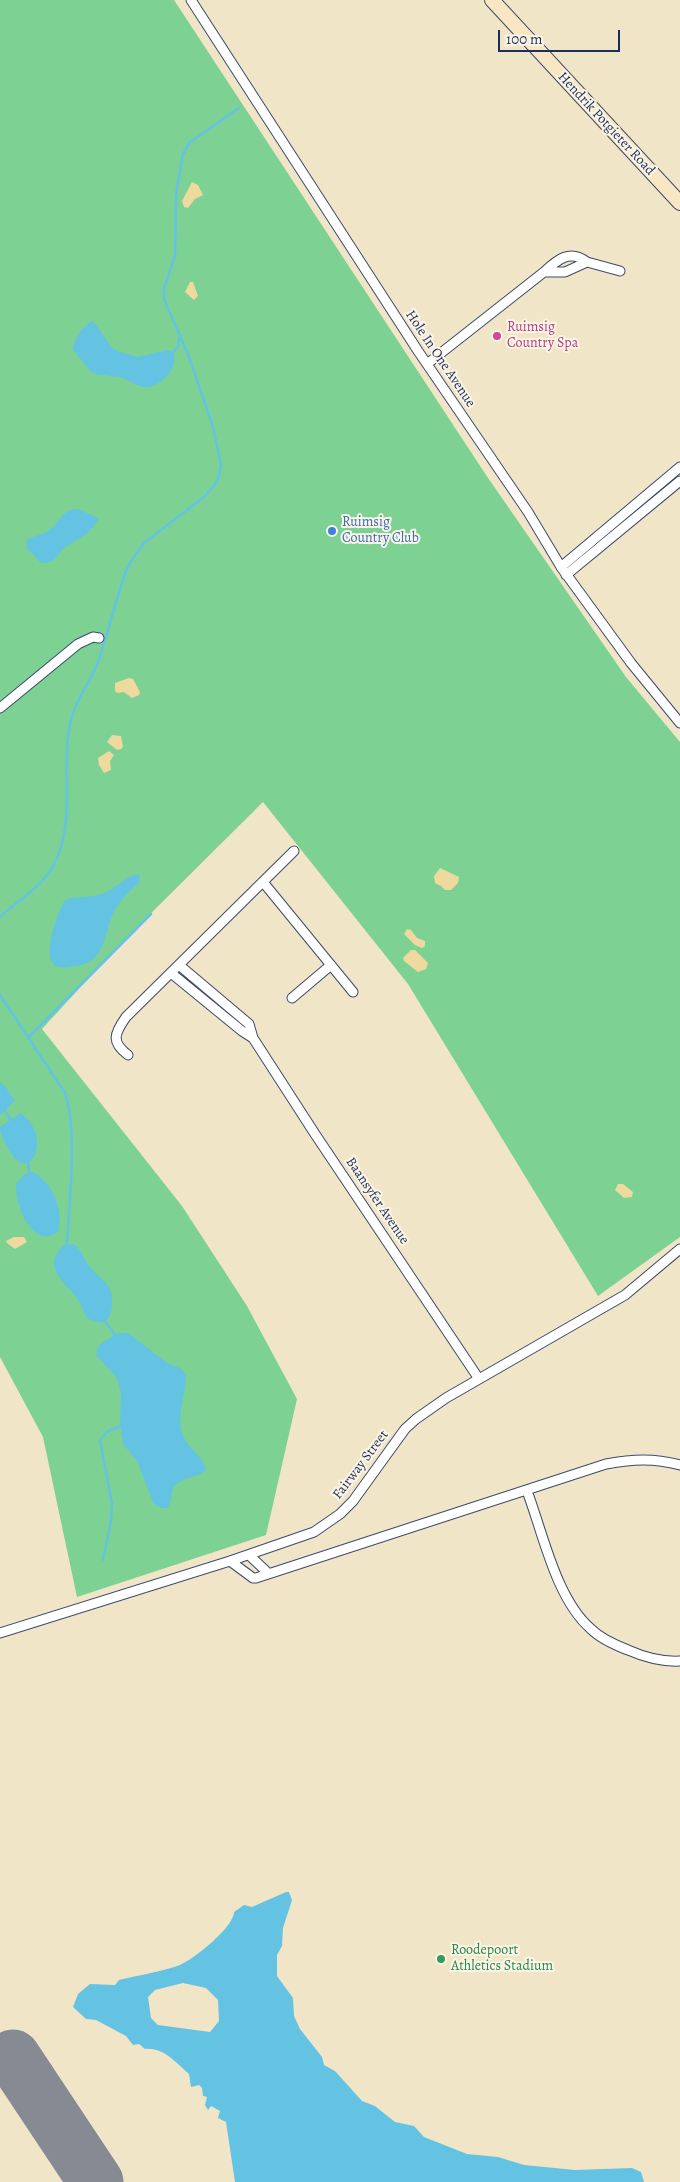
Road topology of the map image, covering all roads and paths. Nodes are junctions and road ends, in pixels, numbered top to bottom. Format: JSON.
{"nodes":[{"id":1,"x":191,"y":0,"type":"edge"},
{"id":2,"x":492,"y":0,"type":"edge"},
{"id":3,"x":680,"y":203,"type":"edge"},
{"id":4,"x":587,"y":262,"type":"junction"},
{"id":5,"x":544,"y":272,"type":"junction"},
{"id":6,"x":620,"y":272,"type":"dead end"},
{"id":7,"x":427,"y":364,"type":"junction"},
{"id":8,"x":680,"y":467,"type":"edge"},
{"id":9,"x":680,"y":481,"type":"edge"},
{"id":10,"x":560,"y":567,"type":"junction"},
{"id":11,"x":566,"y":575,"type":"junction"},
{"id":12,"x":99,"y":638,"type":"dead end"},
{"id":13,"x":0,"y":708,"type":"edge"},
{"id":14,"x":680,"y":723,"type":"edge"},
{"id":15,"x":294,"y":851,"type":"dead end"},
{"id":16,"x":263,"y":882,"type":"junction"},
{"id":17,"x":179,"y":965,"type":"junction"},
{"id":18,"x":330,"y":965,"type":"junction"},
{"id":19,"x":171,"y":973,"type":"junction"},
{"id":20,"x":353,"y":992,"type":"dead end"},
{"id":21,"x":292,"y":998,"type":"dead end"},
{"id":22,"x":221,"y":999,"type":"junction"},
{"id":23,"x":214,"y":1006,"type":"junction"},
{"id":24,"x":253,"y":1038,"type":"junction"},
{"id":25,"x":128,"y":1055,"type":"dead end"},
{"id":26,"x":680,"y":1249,"type":"edge"},
{"id":27,"x":479,"y":1379,"type":"junction"},
{"id":28,"x":680,"y":1465,"type":"edge"},
{"id":29,"x":527,"y":1491,"type":"junction"},
{"id":30,"x":249,"y":1555,"type":"junction"},
{"id":31,"x":230,"y":1561,"type":"junction"},
{"id":32,"x":268,"y":1573,"type":"junction"},
{"id":33,"x":0,"y":1633,"type":"edge"},
{"id":34,"x":680,"y":1661,"type":"edge"}],
"edges":[{"from":1,"to":7,"type":"street","name":"Hole In One Avenue"},
{"from":2,"to":3,"type":"main road","name":"Hendrik Potgieter Road"},
{"from":4,"to":5,"type":"street"},
{"from":4,"to":5,"type":"street"},
{"from":4,"to":6,"type":"street"},
{"from":5,"to":7,"type":"street"},
{"from":7,"to":10,"type":"street","name":"Hole In One Avenue"},
{"from":8,"to":10,"type":"street"},
{"from":9,"to":11,"type":"street"},
{"from":10,"to":11,"type":"street","name":"Hole In One Avenue"},
{"from":11,"to":14,"type":"street","name":"Hole In One Avenue"},
{"from":12,"to":13,"type":"street"},
{"from":15,"to":16,"type":"street"},
{"from":16,"to":17,"type":"street"},
{"from":16,"to":18,"type":"street"},
{"from":17,"to":19,"type":"street"},
{"from":17,"to":22,"type":"street","name":"Baansyfer Avenue"},
{"from":18,"to":20,"type":"street"},
{"from":18,"to":21,"type":"street"},
{"from":19,"to":23,"type":"street","name":"Baansyfer Avenue"},
{"from":19,"to":25,"type":"street"},
{"from":22,"to":23,"type":"street"},
{"from":22,"to":24,"type":"street","name":"Baansyfer Avenue"},
{"from":23,"to":24,"type":"street","name":"Baansyfer Avenue"},
{"from":24,"to":27,"type":"street","name":"Baansyfer Avenue"},
{"from":26,"to":27,"type":"street","name":"Fairway Street"},
{"from":27,"to":30,"type":"street","name":"Fairway Street"},
{"from":28,"to":29,"type":"street"},
{"from":29,"to":32,"type":"street"},
{"from":29,"to":34,"type":"street"},
{"from":30,"to":31,"type":"street","name":"Fairway Street"},
{"from":30,"to":32,"type":"street"},
{"from":31,"to":32,"type":"street"},
{"from":31,"to":33,"type":"street","name":"Fairway Street"}]}
